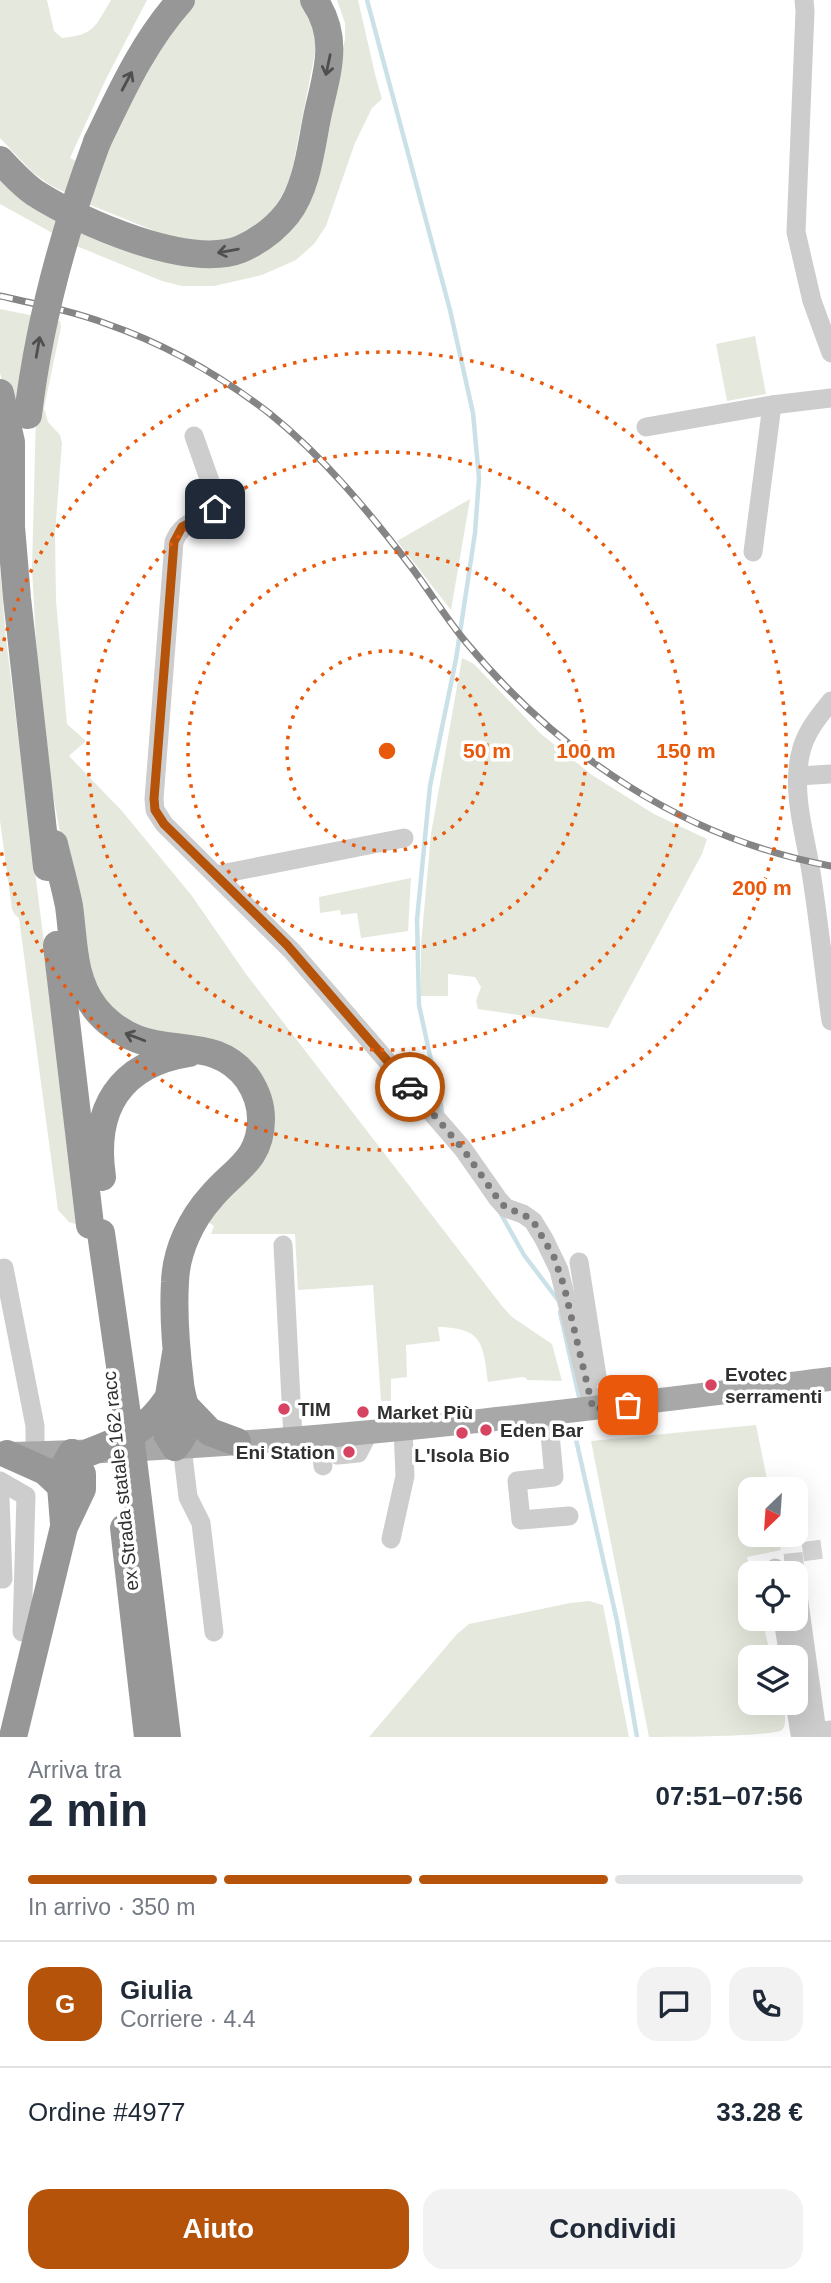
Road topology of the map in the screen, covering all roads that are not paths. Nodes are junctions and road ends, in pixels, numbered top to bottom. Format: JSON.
{"nodes":[{"id":1,"x":181,"y":0,"type":"edge"},
{"id":2,"x":314,"y":0,"type":"edge"},
{"id":3,"x":804,"y":0,"type":"edge"},
{"id":4,"x":0,"y":160,"type":"edge"},
{"id":5,"x":831,"y":354,"type":"edge"},
{"id":6,"x":831,"y":398,"type":"edge"},
{"id":7,"x":772,"y":405,"type":"junction"},
{"id":8,"x":11,"y":408,"type":"edge"},
{"id":9,"x":646,"y":427,"type":"dead end"},
{"id":10,"x":194,"y":436,"type":"dead end"},
{"id":11,"x":753,"y":552,"type":"dead end"},
{"id":12,"x":831,"y":701,"type":"edge"},
{"id":13,"x":831,"y":774,"type":"edge"},
{"id":14,"x":798,"y":776,"type":"junction"},
{"id":15,"x":404,"y":838,"type":"dead end"},
{"id":16,"x":54,"y":844,"type":"junction"},
{"id":17,"x":216,"y":875,"type":"junction"},
{"id":18,"x":831,"y":1021,"type":"edge"},
{"id":19,"x":202,"y":1050,"type":"junction"},
{"id":20,"x":99,"y":1227,"type":"junction"},
{"id":21,"x":283,"y":1245,"type":"dead end"},
{"id":22,"x":579,"y":1262,"type":"dead end"},
{"id":23,"x":4,"y":1268,"type":"dead end"},
{"id":24,"x":9,"y":1338,"type":"edge"},
{"id":25,"x":831,"y":1379,"type":"edge"},
{"id":26,"x":176,"y":1404,"type":"junction"},
{"id":27,"x":598,"y":1408,"type":"junction"},
{"id":28,"x":548,"y":1413,"type":"junction"},
{"id":29,"x":403,"y":1429,"type":"junction"},
{"id":30,"x":322,"y":1436,"type":"junction"},
{"id":31,"x":293,"y":1438,"type":"junction"},
{"id":32,"x":237,"y":1442,"type":"junction"},
{"id":33,"x":178,"y":1447,"type":"junction"},
{"id":34,"x":129,"y":1451,"type":"junction"},
{"id":35,"x":81,"y":1452,"type":"junction"},
{"id":36,"x":35,"y":1454,"type":"junction"},
{"id":37,"x":2,"y":1463,"type":"edge"},
{"id":38,"x":323,"y":1466,"type":"dead end"},
{"id":39,"x":72,"y":1488,"type":"junction"},
{"id":40,"x":0,"y":1498,"type":"edge"},
{"id":41,"x":569,"y":1516,"type":"dead end"},
{"id":42,"x":124,"y":1528,"type":"junction"},
{"id":43,"x":391,"y":1539,"type":"dead end"},
{"id":44,"x":0,"y":1579,"type":"edge"},
{"id":45,"x":801,"y":1631,"type":"edge"},
{"id":46,"x":22,"y":1632,"type":"dead end"},
{"id":47,"x":214,"y":1632,"type":"dead end"},
{"id":48,"x":797,"y":1715,"type":"edge"},
{"id":49,"x":824,"y":1731,"type":"edge"},
{"id":50,"x":13,"y":1737,"type":"edge"},
{"id":51,"x":138,"y":1737,"type":"edge"},
{"id":52,"x":148,"y":1737,"type":"edge"},
{"id":53,"x":167,"y":1737,"type":"edge"}],
"edges":[{"from":8,"to":1,"type":"highway","one_way":true,"bridge":true},
{"from":2,"to":4,"type":"highway","one_way":true},
{"from":3,"to":5,"type":"street"},
{"from":6,"to":7,"type":"street"},
{"from":7,"to":9,"type":"street"},
{"from":7,"to":11,"type":"street"},
{"from":8,"to":16,"type":"highway"},
{"from":8,"to":20,"type":"highway"},
{"from":10,"to":17,"type":"street"},
{"from":12,"to":14,"type":"street"},
{"from":13,"to":14,"type":"street"},
{"from":14,"to":18,"type":"street"},
{"from":15,"to":17,"type":"street"},
{"from":19,"to":16,"type":"highway","one_way":true},
{"from":16,"to":20,"type":"highway"},
{"from":17,"to":27,"type":"street"},
{"from":19,"to":20,"type":"highway"},
{"from":19,"to":26,"type":"highway"},
{"from":20,"to":42,"type":"highway","name":"ex Strada statale 162 racc"},
{"from":20,"to":53,"type":"highway","name":"ex Strada statale 162 racc","bridge":true},
{"from":21,"to":31,"type":"street"},
{"from":22,"to":27,"type":"street"},
{"from":23,"to":24,"type":"street"},
{"from":24,"to":36,"type":"street"},
{"from":25,"to":27,"type":"main road"},
{"from":26,"to":32,"type":"highway"},
{"from":26,"to":33,"type":"highway"},
{"from":26,"to":35,"type":"highway"},
{"from":27,"to":28,"type":"main road"},
{"from":28,"to":29,"type":"main road"},
{"from":28,"to":41,"type":"street"},
{"from":29,"to":30,"type":"main road"},
{"from":29,"to":43,"type":"street"},
{"from":30,"to":31,"type":"main road"},
{"from":30,"to":38,"type":"street"},
{"from":31,"to":32,"type":"main road"},
{"from":32,"to":33,"type":"main road"},
{"from":33,"to":34,"type":"main road"},
{"from":33,"to":47,"type":"street"},
{"from":34,"to":35,"type":"main road"},
{"from":34,"to":39,"type":"highway"},
{"from":35,"to":36,"type":"main road"},
{"from":35,"to":39,"type":"highway"},
{"from":36,"to":37,"type":"main road"},
{"from":37,"to":39,"type":"highway"},
{"from":37,"to":46,"type":"street"},
{"from":39,"to":50,"type":"highway"},
{"from":40,"to":44,"type":"street"},
{"from":42,"to":51,"type":"highway"},
{"from":42,"to":52,"type":"highway","name":"ex Strada statale 162 racc"},
{"from":45,"to":49,"type":"street"},
{"from":48,"to":49,"type":"street"}]}
